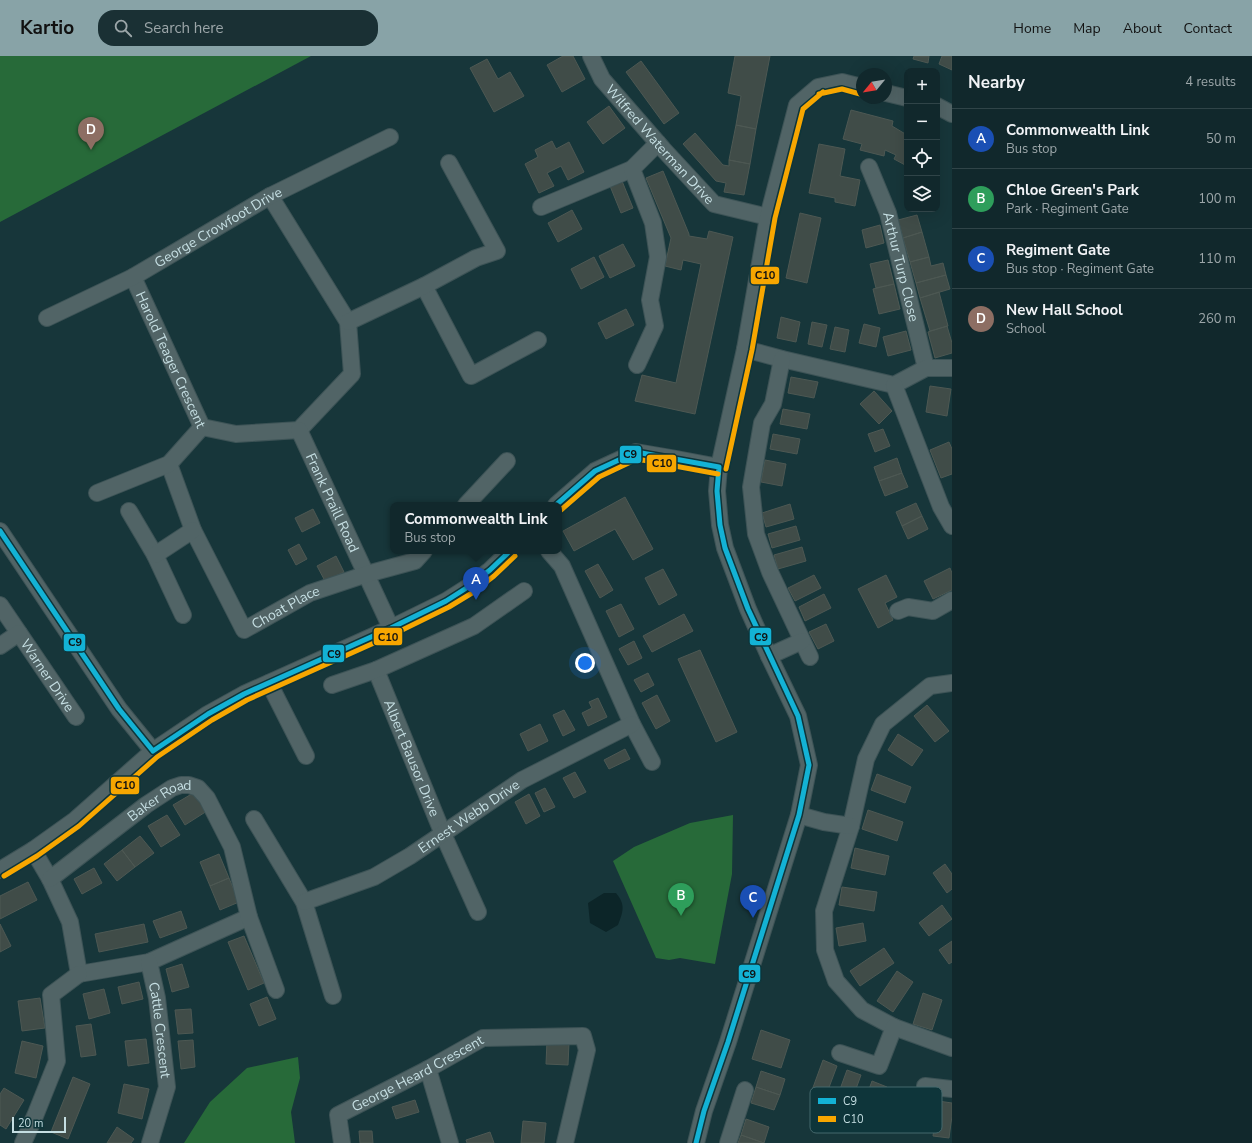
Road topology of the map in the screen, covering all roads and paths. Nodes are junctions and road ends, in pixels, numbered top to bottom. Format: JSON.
{"nodes":[{"id":1,"x":591,"y":56,"type":"edge"},
{"id":2,"x":856,"y":86,"type":"edge"},
{"id":3,"x":892,"y":94,"type":"edge"},
{"id":4,"x":904,"y":97,"type":"edge"},
{"id":5,"x":940,"y":108,"type":"edge"},
{"id":6,"x":952,"y":114,"type":"edge"},
{"id":7,"x":390,"y":137,"type":"dead end"},
{"id":8,"x":658,"y":143,"type":"junction"},
{"id":9,"x":449,"y":163,"type":"dead end"},
{"id":10,"x":869,"y":167,"type":"dead end"},
{"id":11,"x":632,"y":169,"type":"junction"},
{"id":12,"x":270,"y":196,"type":"junction"},
{"id":13,"x":541,"y":207,"type":"dead end"},
{"id":14,"x":768,"y":218,"type":"junction"},
{"id":15,"x":133,"y":278,"type":"junction"},
{"id":16,"x":424,"y":286,"type":"junction"},
{"id":17,"x":47,"y":318,"type":"dead end"},
{"id":18,"x":348,"y":322,"type":"junction"},
{"id":19,"x":538,"y":340,"type":"dead end"},
{"id":20,"x":745,"y":349,"type":"junction"},
{"id":21,"x":782,"y":359,"type":"junction"},
{"id":22,"x":637,"y":365,"type":"dead end"},
{"id":23,"x":926,"y":368,"type":"junction"},
{"id":24,"x":952,"y":368,"type":"edge"},
{"id":25,"x":894,"y":385,"type":"junction"},
{"id":26,"x":202,"y":427,"type":"junction"},
{"id":27,"x":299,"y":430,"type":"junction"},
{"id":28,"x":507,"y":461,"type":"dead end"},
{"id":29,"x":170,"y":464,"type":"junction"},
{"id":30,"x":720,"y":467,"type":"junction"},
{"id":31,"x":97,"y":493,"type":"dead end"},
{"id":32,"x":469,"y":502,"type":"edge"},
{"id":33,"x":559,"y":502,"type":"edge"},
{"id":34,"x":129,"y":511,"type":"dead end"},
{"id":35,"x":952,"y":526,"type":"edge"},
{"id":36,"x":193,"y":530,"type":"junction"},
{"id":37,"x":0,"y":532,"type":"edge"},
{"id":38,"x":421,"y":554,"type":"edge"},
{"id":39,"x":507,"y":554,"type":"edge"},
{"id":40,"x":552,"y":554,"type":"edge"},
{"id":41,"x":155,"y":555,"type":"junction"},
{"id":42,"x":367,"y":574,"type":"junction"},
{"id":43,"x":524,"y":591,"type":"dead end"},
{"id":44,"x":952,"y":600,"type":"edge"},
{"id":45,"x":0,"y":605,"type":"edge"},
{"id":46,"x":898,"y":611,"type":"dead end"},
{"id":47,"x":182,"y":615,"type":"dead end"},
{"id":48,"x":391,"y":628,"type":"junction"},
{"id":49,"x":19,"y":633,"type":"junction"},
{"id":50,"x":802,"y":641,"type":"junction"},
{"id":51,"x":0,"y":646,"type":"edge"},
{"id":52,"x":769,"y":656,"type":"junction"},
{"id":53,"x":810,"y":658,"type":"dead end"},
{"id":54,"x":376,"y":670,"type":"junction"},
{"id":55,"x":269,"y":683,"type":"junction"},
{"id":56,"x":952,"y":683,"type":"edge"},
{"id":57,"x":332,"y":685,"type":"dead end"},
{"id":58,"x":76,"y":717,"type":"dead end"},
{"id":59,"x":632,"y":724,"type":"junction"},
{"id":60,"x":153,"y":752,"type":"junction"},
{"id":61,"x":306,"y":756,"type":"dead end"},
{"id":62,"x":652,"y":762,"type":"dead end"},
{"id":63,"x":799,"y":815,"type":"junction"},
{"id":64,"x":254,"y":819,"type":"dead end"},
{"id":65,"x":851,"y":826,"type":"junction"},
{"id":66,"x":443,"y":834,"type":"junction"},
{"id":67,"x":33,"y":850,"type":"junction"},
{"id":68,"x":0,"y":870,"type":"edge"},
{"id":69,"x":50,"y":879,"type":"junction"},
{"id":70,"x":304,"y":902,"type":"junction"},
{"id":71,"x":478,"y":912,"type":"dead end"},
{"id":72,"x":249,"y":917,"type":"junction"},
{"id":73,"x":148,"y":962,"type":"junction"},
{"id":74,"x":79,"y":974,"type":"junction"},
{"id":75,"x":276,"y":990,"type":"dead end"},
{"id":76,"x":333,"y":996,"type":"dead end"},
{"id":77,"x":894,"y":1027,"type":"junction"},
{"id":78,"x":952,"y":1048,"type":"edge"},
{"id":79,"x":840,"y":1053,"type":"dead end"},
{"id":80,"x":428,"y":1069,"type":"junction"},
{"id":81,"x":925,"y":1086,"type":"dead end"},
{"id":82,"x":934,"y":1087,"type":"edge"},
{"id":83,"x":942,"y":1088,"type":"edge"},
{"id":84,"x":952,"y":1089,"type":"edge"},
{"id":85,"x":745,"y":1090,"type":"dead end"},
{"id":86,"x":23,"y":1143,"type":"edge"},
{"id":87,"x":150,"y":1143,"type":"edge"},
{"id":88,"x":342,"y":1143,"type":"edge"},
{"id":89,"x":450,"y":1143,"type":"edge"},
{"id":90,"x":565,"y":1143,"type":"edge"},
{"id":91,"x":696,"y":1143,"type":"edge"},
{"id":92,"x":728,"y":1143,"type":"edge"}],
"edges":[{"from":1,"to":8,"type":"street","name":"Wilfred Waterman Drive"},
{"from":2,"to":14,"type":"street"},
{"from":3,"to":4,"type":"street"},
{"from":5,"to":6,"type":"street"},
{"from":7,"to":12,"type":"street","name":"George Crowfoot Drive"},
{"from":8,"to":11,"type":"street"},
{"from":8,"to":14,"type":"street","name":"Wilfred Waterman Drive"},
{"from":9,"to":16,"type":"street"},
{"from":10,"to":23,"type":"street","name":"Arthur Turp Close"},
{"from":11,"to":13,"type":"street"},
{"from":11,"to":22,"type":"street"},
{"from":12,"to":15,"type":"street","name":"George Crowfoot Drive"},
{"from":12,"to":18,"type":"street"},
{"from":14,"to":20,"type":"street"},
{"from":15,"to":17,"type":"street","name":"George Crowfoot Drive"},
{"from":15,"to":26,"type":"street","name":"Harold Teager Crescent"},
{"from":16,"to":18,"type":"street"},
{"from":16,"to":19,"type":"street"},
{"from":18,"to":27,"type":"street"},
{"from":20,"to":21,"type":"street"},
{"from":20,"to":30,"type":"street"},
{"from":21,"to":25,"type":"street"},
{"from":21,"to":50,"type":"street"},
{"from":23,"to":24,"type":"street"},
{"from":23,"to":25,"type":"street"},
{"from":25,"to":35,"type":"street"},
{"from":26,"to":27,"type":"street","name":"Harold Teager Crescent"},
{"from":26,"to":29,"type":"street"},
{"from":27,"to":42,"type":"street","name":"Frank Praill Road"},
{"from":28,"to":32,"type":"street"},
{"from":29,"to":31,"type":"street"},
{"from":29,"to":36,"type":"street","name":"Choat Place"},
{"from":30,"to":33,"type":"street"},
{"from":30,"to":52,"type":"street"},
{"from":34,"to":41,"type":"street"},
{"from":36,"to":41,"type":"street"},
{"from":36,"to":42,"type":"street","name":"Choat Place"},
{"from":37,"to":60,"type":"street"},
{"from":38,"to":42,"type":"street"},
{"from":39,"to":48,"type":"street"},
{"from":40,"to":59,"type":"street"},
{"from":41,"to":47,"type":"street"},
{"from":42,"to":48,"type":"street","name":"Frank Praill Road"},
{"from":43,"to":54,"type":"street"},
{"from":44,"to":46,"type":"street"},
{"from":45,"to":49,"type":"street","name":"Warner Drive"},
{"from":48,"to":55,"type":"street"},
{"from":49,"to":51,"type":"street","name":"Warner Drive"},
{"from":49,"to":58,"type":"street","name":"Warner Drive"},
{"from":50,"to":52,"type":"street"},
{"from":50,"to":53,"type":"street"},
{"from":52,"to":63,"type":"street"},
{"from":54,"to":57,"type":"street"},
{"from":54,"to":66,"type":"street","name":"Albert Bausor Drive"},
{"from":55,"to":60,"type":"street"},
{"from":55,"to":61,"type":"street"},
{"from":56,"to":65,"type":"street"},
{"from":59,"to":62,"type":"street"},
{"from":59,"to":66,"type":"street","name":"Ernest Webb Drive"},
{"from":60,"to":67,"type":"street"},
{"from":63,"to":65,"type":"street"},
{"from":63,"to":91,"type":"street"},
{"from":64,"to":70,"type":"street"},
{"from":65,"to":77,"type":"street"},
{"from":66,"to":70,"type":"street","name":"Ernest Webb Drive"},
{"from":66,"to":71,"type":"street","name":"Albert Bausor Drive"},
{"from":67,"to":68,"type":"street"},
{"from":67,"to":69,"type":"street"},
{"from":69,"to":72,"type":"street","name":"Baker Road"},
{"from":69,"to":74,"type":"street"},
{"from":70,"to":76,"type":"street"},
{"from":72,"to":73,"type":"street"},
{"from":72,"to":75,"type":"street","name":"Baker Road"},
{"from":73,"to":74,"type":"street"},
{"from":73,"to":87,"type":"street","name":"Cattle Crescent"},
{"from":74,"to":86,"type":"street"},
{"from":77,"to":78,"type":"street"},
{"from":77,"to":79,"type":"street"},
{"from":80,"to":88,"type":"street","name":"George Heard Crescent"},
{"from":80,"to":89,"type":"street"},
{"from":80,"to":90,"type":"street","name":"George Heard Crescent"},
{"from":81,"to":82,"type":"street"},
{"from":83,"to":84,"type":"street"},
{"from":85,"to":92,"type":"street"}]}
